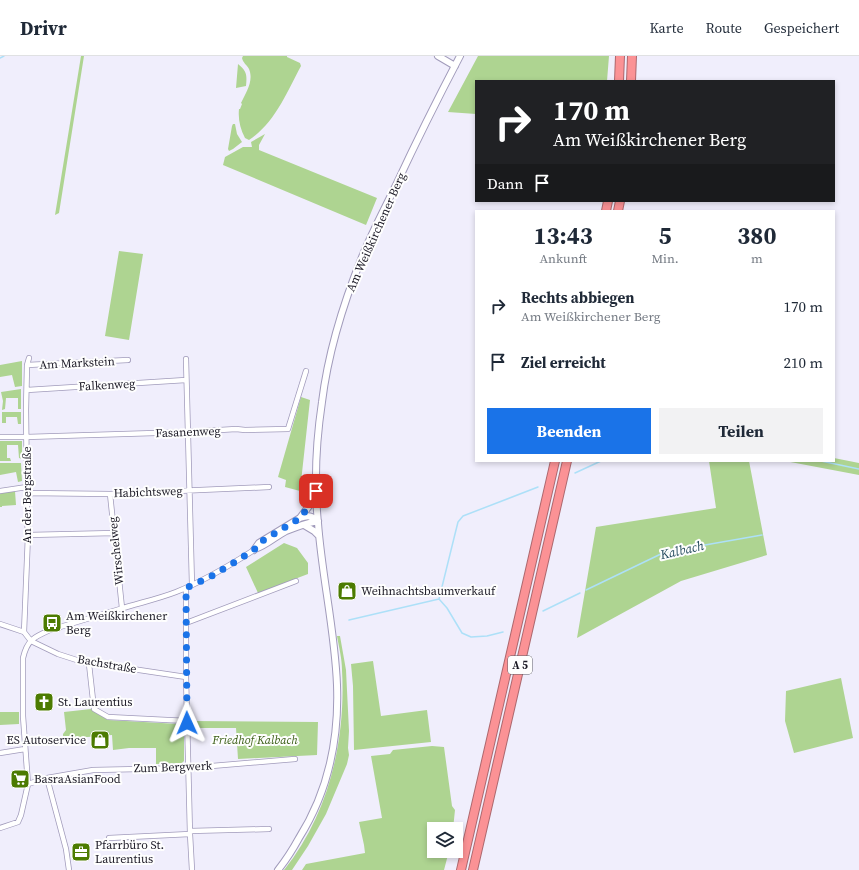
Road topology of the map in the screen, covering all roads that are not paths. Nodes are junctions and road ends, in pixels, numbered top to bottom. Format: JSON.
{"nodes":[{"id":1,"x":438,"y":56,"type":"edge"},
{"id":2,"x":460,"y":56,"type":"edge"},
{"id":3,"x":620,"y":56,"type":"edge"},
{"id":4,"x":632,"y":56,"type":"edge"},
{"id":5,"x":455,"y":66,"type":"junction"},
{"id":6,"x":619,"y":80,"type":"edge"},
{"id":7,"x":631,"y":80,"type":"edge"},
{"id":8,"x":29,"y":358,"type":"dead end"},
{"id":9,"x":186,"y":359,"type":"dead end"},
{"id":10,"x":128,"y":360,"type":"dead end"},
{"id":11,"x":27,"y":365,"type":"junction"},
{"id":12,"x":306,"y":371,"type":"dead end"},
{"id":13,"x":186,"y":380,"type":"junction"},
{"id":14,"x":27,"y":390,"type":"junction"},
{"id":15,"x":188,"y":432,"type":"junction"},
{"id":16,"x":0,"y":437,"type":"edge"},
{"id":17,"x":26,"y":437,"type":"junction"},
{"id":18,"x":555,"y":462,"type":"edge"},
{"id":19,"x":567,"y":462,"type":"edge"},
{"id":20,"x":27,"y":487,"type":"junction"},
{"id":21,"x":269,"y":487,"type":"dead end"},
{"id":22,"x":0,"y":491,"type":"edge"},
{"id":23,"x":190,"y":491,"type":"junction"},
{"id":24,"x":316,"y":491,"type":"junction"},
{"id":25,"x":27,"y":493,"type":"junction"},
{"id":26,"x":110,"y":494,"type":"junction"},
{"id":27,"x":300,"y":518,"type":"junction"},
{"id":28,"x":318,"y":521,"type":"junction"},
{"id":29,"x":304,"y":525,"type":"junction"},
{"id":30,"x":115,"y":533,"type":"junction"},
{"id":31,"x":28,"y":536,"type":"junction"},
{"id":32,"x":319,"y":536,"type":"junction"},
{"id":33,"x":254,"y":550,"type":"junction"},
{"id":34,"x":296,"y":582,"type":"dead end"},
{"id":35,"x":192,"y":585,"type":"junction"},
{"id":36,"x":186,"y":588,"type":"junction"},
{"id":37,"x":122,"y":608,"type":"junction"},
{"id":38,"x":186,"y":623,"type":"junction"},
{"id":39,"x":0,"y":624,"type":"edge"},
{"id":40,"x":24,"y":632,"type":"junction"},
{"id":41,"x":31,"y":641,"type":"junction"},
{"id":42,"x":89,"y":664,"type":"junction"},
{"id":43,"x":186,"y":677,"type":"junction"},
{"id":44,"x":187,"y":721,"type":"junction"},
{"id":45,"x":25,"y":749,"type":"junction"},
{"id":46,"x":0,"y":753,"type":"edge"},
{"id":47,"x":294,"y":759,"type":"dead end"},
{"id":48,"x":188,"y":768,"type":"junction"},
{"id":49,"x":47,"y":778,"type":"junction"},
{"id":50,"x":28,"y":784,"type":"junction"},
{"id":51,"x":0,"y":828,"type":"edge"},
{"id":52,"x":269,"y":829,"type":"dead end"},
{"id":53,"x":190,"y":832,"type":"junction"},
{"id":54,"x":109,"y":838,"type":"dead end"},
{"id":55,"x":69,"y":870,"type":"edge"},
{"id":56,"x":192,"y":870,"type":"edge"},
{"id":57,"x":278,"y":870,"type":"edge"},
{"id":58,"x":461,"y":870,"type":"edge"},
{"id":59,"x":473,"y":870,"type":"edge"}],
"edges":[{"from":1,"to":5,"type":"main road"},
{"from":2,"to":5,"type":"main road","name":"Am Weißkirchener Berg"},
{"from":3,"to":6,"type":"highway"},
{"from":4,"to":7,"type":"highway"},
{"from":5,"to":24,"type":"main road","name":"Am Weißkirchener Berg"},
{"from":8,"to":11,"type":"street","name":"An der Bergstraße"},
{"from":9,"to":13,"type":"street"},
{"from":10,"to":11,"type":"street","name":"Am Markstein"},
{"from":11,"to":14,"type":"street","name":"An der Bergstraße"},
{"from":12,"to":15,"type":"street","name":"Fasanenweg"},
{"from":13,"to":14,"type":"street","name":"Falkenweg"},
{"from":13,"to":15,"type":"street"},
{"from":14,"to":17,"type":"street","name":"An der Bergstraße"},
{"from":15,"to":17,"type":"street","name":"Fasanenweg"},
{"from":15,"to":23,"type":"street"},
{"from":16,"to":17,"type":"street","name":"Fasanenweg"},
{"from":17,"to":20,"type":"street","name":"An der Bergstraße"},
{"from":18,"to":58,"type":"highway","number":"A 5"},
{"from":19,"to":59,"type":"highway","number":"A 5"},
{"from":20,"to":22,"type":"street"},
{"from":20,"to":25,"type":"street","name":"An der Bergstraße"},
{"from":21,"to":23,"type":"street","name":"Habichtsweg"},
{"from":23,"to":26,"type":"street","name":"Habichtsweg"},
{"from":23,"to":35,"type":"street"},
{"from":24,"to":27,"type":"main road","name":"Am Weißkirchener Berg"},
{"from":24,"to":28,"type":"main road","name":"Am Weißkirchener Berg"},
{"from":25,"to":26,"type":"street","name":"Habichtsweg"},
{"from":25,"to":31,"type":"street","name":"An der Bergstraße"},
{"from":26,"to":30,"type":"street","name":"Wirschelweg"},
{"from":27,"to":28,"type":"main road"},
{"from":27,"to":33,"type":"main road","name":"Am Weißkirchener Berg"},
{"from":28,"to":29,"type":"main road","name":"Am Weißkirchener Berg"},
{"from":28,"to":32,"type":"main road"},
{"from":29,"to":32,"type":"main road"},
{"from":29,"to":33,"type":"main road","name":"Am Weißkirchener Berg"},
{"from":30,"to":31,"type":"street"},
{"from":30,"to":37,"type":"street","name":"Wirschelweg"},
{"from":31,"to":40,"type":"street","name":"An der Bergstraße"},
{"from":32,"to":57,"type":"main road"},
{"from":33,"to":35,"type":"street","name":"Am Weißkirchener Berg"},
{"from":34,"to":38,"type":"street"},
{"from":35,"to":36,"type":"street","name":"Am Weißkirchener Berg"},
{"from":36,"to":37,"type":"street","name":"Am Weißkirchener Berg"},
{"from":36,"to":38,"type":"street"},
{"from":37,"to":41,"type":"street","name":"Am Weißkirchener Berg"},
{"from":38,"to":43,"type":"street"},
{"from":39,"to":40,"type":"street"},
{"from":40,"to":41,"type":"street"},
{"from":41,"to":42,"type":"street","name":"Bachstraße"},
{"from":41,"to":45,"type":"street"},
{"from":42,"to":43,"type":"street","name":"Bachstraße"},
{"from":42,"to":44,"type":"street"},
{"from":43,"to":44,"type":"street"},
{"from":44,"to":48,"type":"street"},
{"from":45,"to":46,"type":"street"},
{"from":45,"to":50,"type":"street"},
{"from":47,"to":48,"type":"street","name":"Zum Bergwerk"},
{"from":48,"to":49,"type":"street","name":"Zum Bergwerk"},
{"from":48,"to":53,"type":"street"},
{"from":49,"to":50,"type":"street","name":"Zum Bergwerk"},
{"from":49,"to":55,"type":"street"},
{"from":50,"to":51,"type":"street"},
{"from":52,"to":53,"type":"street"},
{"from":53,"to":54,"type":"street"},
{"from":53,"to":56,"type":"street"}]}
